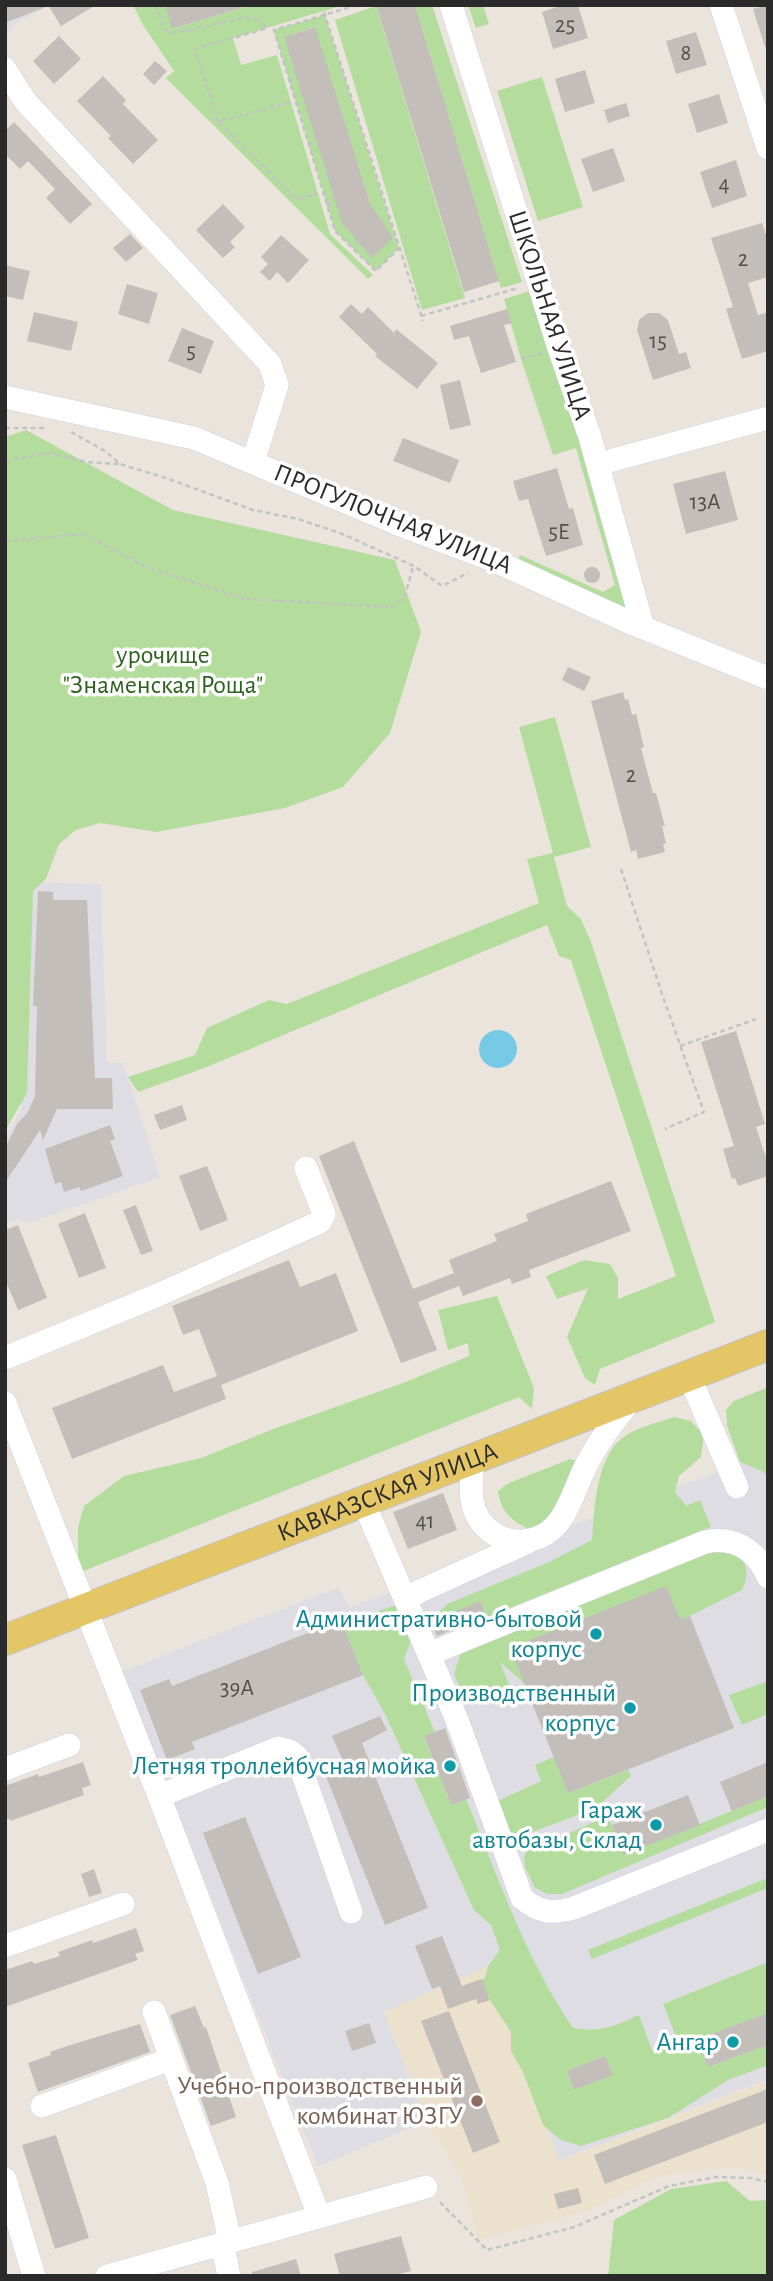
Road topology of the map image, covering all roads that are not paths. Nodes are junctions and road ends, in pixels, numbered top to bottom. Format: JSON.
{"nodes":[{"id":1,"x":451,"y":5,"type":"edge"},
{"id":2,"x":721,"y":5,"type":"edge"},
{"id":3,"x":5,"y":69,"type":"edge"},
{"id":4,"x":768,"y":148,"type":"edge"},
{"id":5,"x":5,"y":397,"type":"edge"},
{"id":6,"x":768,"y":418,"type":"edge"},
{"id":7,"x":253,"y":462,"type":"junction"},
{"id":8,"x":598,"y":464,"type":"junction"},
{"id":9,"x":643,"y":627,"type":"junction"},
{"id":10,"x":768,"y":678,"type":"edge"},
{"id":11,"x":306,"y":1168,"type":"dead end"},
{"id":12,"x":768,"y":1345,"type":"edge"},
{"id":13,"x":5,"y":1358,"type":"edge"},
{"id":14,"x":690,"y":1376,"type":"junction"},
{"id":15,"x":631,"y":1400,"type":"junction"},
{"id":16,"x":5,"y":1403,"type":"edge"},
{"id":17,"x":473,"y":1461,"type":"junction"},
{"id":18,"x":737,"y":1486,"type":"dead end"},
{"id":19,"x":363,"y":1501,"type":"junction"},
{"id":20,"x":534,"y":1539,"type":"junction"},
{"id":21,"x":768,"y":1577,"type":"edge"},
{"id":22,"x":405,"y":1598,"type":"junction"},
{"id":23,"x":85,"y":1610,"type":"junction"},
{"id":24,"x":5,"y":1640,"type":"edge"},
{"id":25,"x":429,"y":1654,"type":"junction"},
{"id":26,"x":69,"y":1745,"type":"dead end"},
{"id":27,"x":5,"y":1769,"type":"edge"},
{"id":28,"x":159,"y":1796,"type":"junction"},
{"id":29,"x":768,"y":1830,"type":"edge"},
{"id":30,"x":123,"y":1903,"type":"dead end"},
{"id":31,"x":351,"y":1912,"type":"dead end"},
{"id":32,"x":5,"y":1946,"type":"edge"},
{"id":33,"x":154,"y":2012,"type":"dead end"},
{"id":34,"x":172,"y":2059,"type":"junction"},
{"id":35,"x":42,"y":2106,"type":"dead end"},
{"id":36,"x":5,"y":2179,"type":"edge"},
{"id":37,"x":426,"y":2187,"type":"road end"},
{"id":38,"x":319,"y":2216,"type":"junction"},
{"id":39,"x":226,"y":2242,"type":"junction"},
{"id":40,"x":34,"y":2276,"type":"edge"},
{"id":41,"x":107,"y":2276,"type":"edge"},
{"id":42,"x":229,"y":2276,"type":"edge"}],
"edges":[{"from":1,"to":8,"type":"street","name":"ШКОЛЬНАЯ УЛИЦА"},
{"from":2,"to":4,"type":"street"},
{"from":3,"to":7,"type":"street"},
{"from":5,"to":7,"type":"street","name":"ПРОГУЛОЧНАЯ УЛИЦА"},
{"from":6,"to":8,"type":"street"},
{"from":7,"to":9,"type":"street","name":"ПРОГУЛОЧНАЯ УЛИЦА"},
{"from":8,"to":9,"type":"street","name":"ШКОЛЬНАЯ УЛИЦА"},
{"from":9,"to":10,"type":"street","name":"ПРОГУЛОЧНАЯ УЛИЦА"},
{"from":11,"to":13,"type":"street"},
{"from":12,"to":14,"type":"main road","name":"КАВКАЗСКАЯ УЛИЦА"},
{"from":14,"to":15,"type":"main road","name":"КАВКАЗСКАЯ УЛИЦА"},
{"from":14,"to":18,"type":"street"},
{"from":15,"to":17,"type":"main road","name":"КАВКАЗСКАЯ УЛИЦА"},
{"from":15,"to":20,"type":"street"},
{"from":16,"to":23,"type":"street"},
{"from":17,"to":19,"type":"main road","name":"КАВКАЗСКАЯ УЛИЦА"},
{"from":17,"to":20,"type":"street"},
{"from":19,"to":22,"type":"street"},
{"from":19,"to":23,"type":"main road","name":"КАВКАЗСКАЯ УЛИЦА"},
{"from":20,"to":22,"type":"street"},
{"from":21,"to":25,"type":"street"},
{"from":22,"to":25,"type":"street"},
{"from":23,"to":24,"type":"main road","name":"КАВКАЗСКАЯ УЛИЦА"},
{"from":23,"to":28,"type":"street"},
{"from":25,"to":29,"type":"street"},
{"from":26,"to":27,"type":"street"},
{"from":28,"to":31,"type":"street"},
{"from":28,"to":38,"type":"street"},
{"from":30,"to":32,"type":"street"},
{"from":33,"to":34,"type":"street"},
{"from":34,"to":35,"type":"street"},
{"from":34,"to":39,"type":"street"},
{"from":36,"to":40,"type":"street"},
{"from":37,"to":38,"type":"street"},
{"from":38,"to":39,"type":"street"},
{"from":39,"to":41,"type":"street"},
{"from":39,"to":42,"type":"street"}]}
